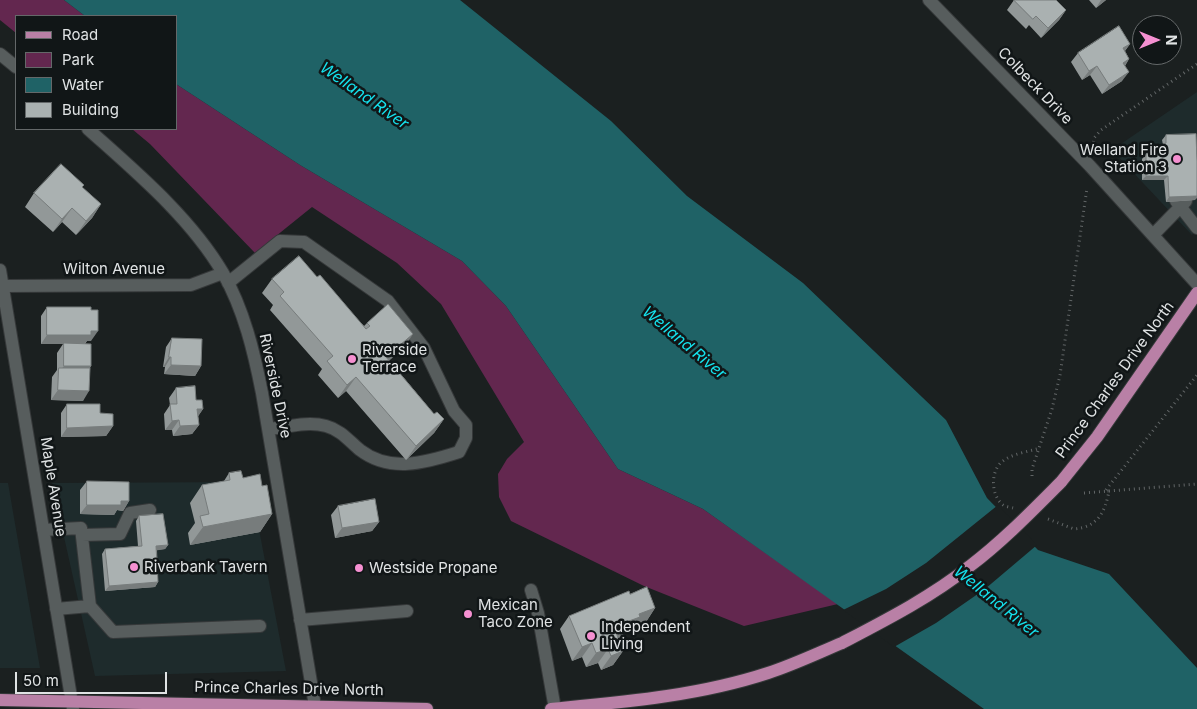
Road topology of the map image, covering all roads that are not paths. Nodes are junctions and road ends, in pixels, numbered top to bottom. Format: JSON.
{"nodes":[{"id":1,"x":929,"y":0,"type":"edge"},
{"id":2,"x":0,"y":54,"type":"edge"},
{"id":3,"x":15,"y":66,"type":"edge"},
{"id":4,"x":89,"y":130,"type":"edge"},
{"id":5,"x":1197,"y":228,"type":"edge"},
{"id":6,"x":1153,"y":235,"type":"junction"},
{"id":7,"x":0,"y":270,"type":"edge"},
{"id":8,"x":225,"y":278,"type":"junction"},
{"id":9,"x":1197,"y":284,"type":"edge"},
{"id":10,"x":3,"y":286,"type":"junction"},
{"id":11,"x":1197,"y":293,"type":"edge"},
{"id":12,"x":5,"y":327,"type":"edge"},
{"id":13,"x":269,"y":430,"type":"junction"},
{"id":14,"x":150,"y":510,"type":"dead end"},
{"id":15,"x":44,"y":530,"type":"junction"},
{"id":16,"x":82,"y":535,"type":"junction"},
{"id":17,"x":532,"y":590,"type":"dead end"},
{"id":18,"x":90,"y":606,"type":"junction"},
{"id":19,"x":56,"y":609,"type":"junction"},
{"id":20,"x":407,"y":611,"type":"dead end"},
{"id":21,"x":300,"y":620,"type":"junction"},
{"id":22,"x":260,"y":626,"type":"dead end"},
{"id":23,"x":658,"y":698,"type":"junction"},
{"id":24,"x":0,"y":700,"type":"edge"},
{"id":25,"x":72,"y":704,"type":"edge"},
{"id":26,"x":315,"y":706,"type":"junction"},
{"id":27,"x":427,"y":709,"type":"edge"},
{"id":28,"x":551,"y":709,"type":"edge"},
{"id":29,"x":555,"y":709,"type":"edge"},
{"id":30,"x":647,"y":709,"type":"edge"}],
"edges":[{"from":1,"to":6,"type":"street","name":"Colbeck Drive"},
{"from":2,"to":3,"type":"street"},
{"from":4,"to":8,"type":"street","name":"Riverside Drive"},
{"from":5,"to":6,"type":"street"},
{"from":6,"to":9,"type":"street","name":"Colbeck Drive"},
{"from":7,"to":10,"type":"street","name":"Maple Avenue"},
{"from":8,"to":10,"type":"street","name":"Wilton Avenue"},
{"from":8,"to":13,"type":"street","name":"Riverside Drive"},
{"from":8,"to":13,"type":"street","name":"Wilton Avenue"},
{"from":10,"to":12,"type":"street","name":"Maple Avenue"},
{"from":11,"to":23,"type":"main road","name":"Prince Charles Drive North","bridge":true},
{"from":12,"to":15,"type":"street","name":"Maple Avenue"},
{"from":13,"to":21,"type":"street","name":"Riverside Drive"},
{"from":14,"to":16,"type":"street"},
{"from":15,"to":16,"type":"street"},
{"from":15,"to":19,"type":"street","name":"Maple Avenue"},
{"from":16,"to":18,"type":"street"},
{"from":17,"to":29,"type":"street"},
{"from":18,"to":19,"type":"street"},
{"from":18,"to":22,"type":"street"},
{"from":19,"to":25,"type":"street","name":"Maple Avenue"},
{"from":20,"to":21,"type":"street"},
{"from":21,"to":26,"type":"street","name":"Riverside Drive"},
{"from":23,"to":29,"type":"main road","name":"Prince Charles Drive North"},
{"from":23,"to":30,"type":"main road"},
{"from":24,"to":25,"type":"main road","name":"Prince Charles Drive North"},
{"from":25,"to":26,"type":"main road","name":"Prince Charles Drive North"},
{"from":26,"to":27,"type":"main road","name":"Prince Charles Drive North"},
{"from":28,"to":29,"type":"main road","name":"Prince Charles Drive North"}]}
